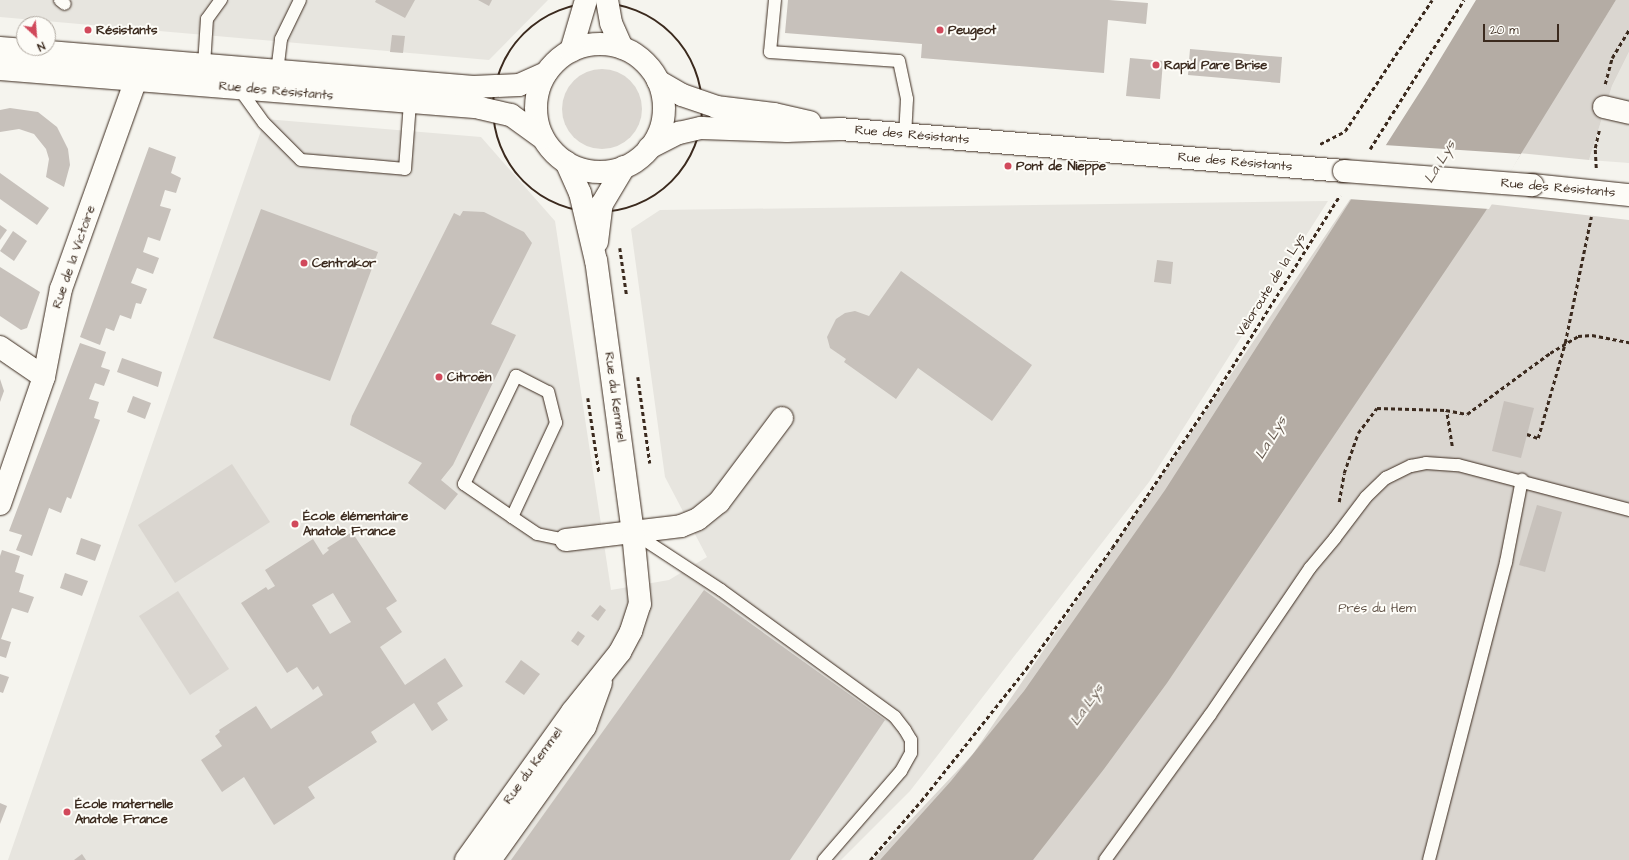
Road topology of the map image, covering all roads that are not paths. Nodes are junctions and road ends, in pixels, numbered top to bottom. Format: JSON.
{"nodes":[{"id":1,"x":221,"y":0,"type":"edge"},
{"id":2,"x":300,"y":0,"type":"edge"},
{"id":3,"x":775,"y":0,"type":"edge"},
{"id":4,"x":585,"y":2,"type":"edge"},
{"id":5,"x":607,"y":2,"type":"edge"},
{"id":6,"x":0,"y":48,"type":"edge"},
{"id":7,"x":622,"y":48,"type":"junction"},
{"id":8,"x":571,"y":51,"type":"junction"},
{"id":9,"x":204,"y":65,"type":"junction"},
{"id":10,"x":0,"y":69,"type":"edge"},
{"id":11,"x":278,"y":72,"type":"junction"},
{"id":12,"x":546,"y":73,"type":"junction"},
{"id":13,"x":136,"y":80,"type":"junction"},
{"id":14,"x":658,"y":81,"type":"junction"},
{"id":15,"x":238,"y":87,"type":"junction"},
{"id":16,"x":410,"y":102,"type":"junction"},
{"id":17,"x":1604,"y":107,"type":"road end"},
{"id":18,"x":1629,"y":112,"type":"edge"},
{"id":19,"x":840,"y":129,"type":"junction"},
{"id":20,"x":905,"y":134,"type":"junction"},
{"id":21,"x":543,"y":138,"type":"junction"},
{"id":22,"x":649,"y":148,"type":"junction"},
{"id":23,"x":566,"y":162,"type":"junction"},
{"id":24,"x":624,"y":167,"type":"junction"},
{"id":25,"x":1629,"y":195,"type":"edge"},
{"id":26,"x":596,"y":261,"type":"junction"},
{"id":27,"x":0,"y":347,"type":"edge"},
{"id":28,"x":44,"y":377,"type":"junction"},
{"id":29,"x":782,"y":418,"type":"dead end"},
{"id":30,"x":1522,"y":480,"type":"junction"},
{"id":31,"x":0,"y":504,"type":"edge"},
{"id":32,"x":1629,"y":510,"type":"edge"},
{"id":33,"x":512,"y":517,"type":"junction"},
{"id":34,"x":633,"y":533,"type":"junction"},
{"id":35,"x":566,"y":540,"type":"joint"},
{"id":36,"x":604,"y":675,"type":"junction"},
{"id":37,"x":466,"y":860,"type":"edge"},
{"id":38,"x":490,"y":860,"type":"edge"},
{"id":39,"x":824,"y":860,"type":"edge"},
{"id":40,"x":1105,"y":860,"type":"edge"},
{"id":41,"x":1429,"y":860,"type":"edge"}],
"edges":[{"from":1,"to":9,"type":"lane"},
{"from":2,"to":11,"type":"lane"},
{"from":3,"to":20,"type":"lane"},
{"from":4,"to":8,"type":"main road"},
{"from":5,"to":7,"type":"main road"},
{"from":6,"to":9,"type":"main road","name":"Rue des Résistants"},
{"from":7,"to":8,"type":"main road"},
{"from":7,"to":14,"type":"main road"},
{"from":8,"to":12,"type":"main road"},
{"from":9,"to":11,"type":"main road","name":"Rue des Résistants"},
{"from":10,"to":13,"type":"main road","name":"Rue des Résistants"},
{"from":11,"to":12,"type":"main road","name":"Rue des Résistants"},
{"from":12,"to":21,"type":"main road"},
{"from":13,"to":15,"type":"main road","name":"Rue des Résistants"},
{"from":13,"to":28,"type":"main road","name":"Rue de la Victoire"},
{"from":14,"to":19,"type":"main road","name":"Rue des Résistants"},
{"from":14,"to":22,"type":"main road"},
{"from":15,"to":16,"type":"main road","name":"Rue des Résistants"},
{"from":15,"to":16,"type":"lane"},
{"from":16,"to":21,"type":"main road","name":"Rue des Résistants"},
{"from":17,"to":18,"type":"main road"},
{"from":19,"to":20,"type":"main road","name":"Rue des Résistants"},
{"from":19,"to":22,"type":"main road","name":"Rue des Résistants"},
{"from":20,"to":25,"type":"main road","name":"Rue des Résistants","bridge":true},
{"from":21,"to":23,"type":"main road"},
{"from":22,"to":24,"type":"main road"},
{"from":23,"to":24,"type":"main road"},
{"from":23,"to":26,"type":"main road","name":"Rue du Kemmel"},
{"from":24,"to":26,"type":"main road","name":"Rue du Kemmel"},
{"from":26,"to":34,"type":"main road","name":"Rue du Kemmel"},
{"from":27,"to":28,"type":"main road"},
{"from":28,"to":31,"type":"main road","name":"Rue de la Victoire"},
{"from":29,"to":34,"type":"main road"},
{"from":30,"to":32,"type":"lane"},
{"from":30,"to":40,"type":"lane"},
{"from":30,"to":41,"type":"lane"},
{"from":33,"to":33,"type":"lane"},
{"from":33,"to":35,"type":"lane"},
{"from":34,"to":35,"type":"main road"},
{"from":34,"to":36,"type":"main road","name":"Rue du Kemmel"},
{"from":34,"to":39,"type":"lane"},
{"from":36,"to":37,"type":"main road","name":"Rue du Kemmel"},
{"from":36,"to":38,"type":"main road","name":"Rue du Kemmel"}]}
